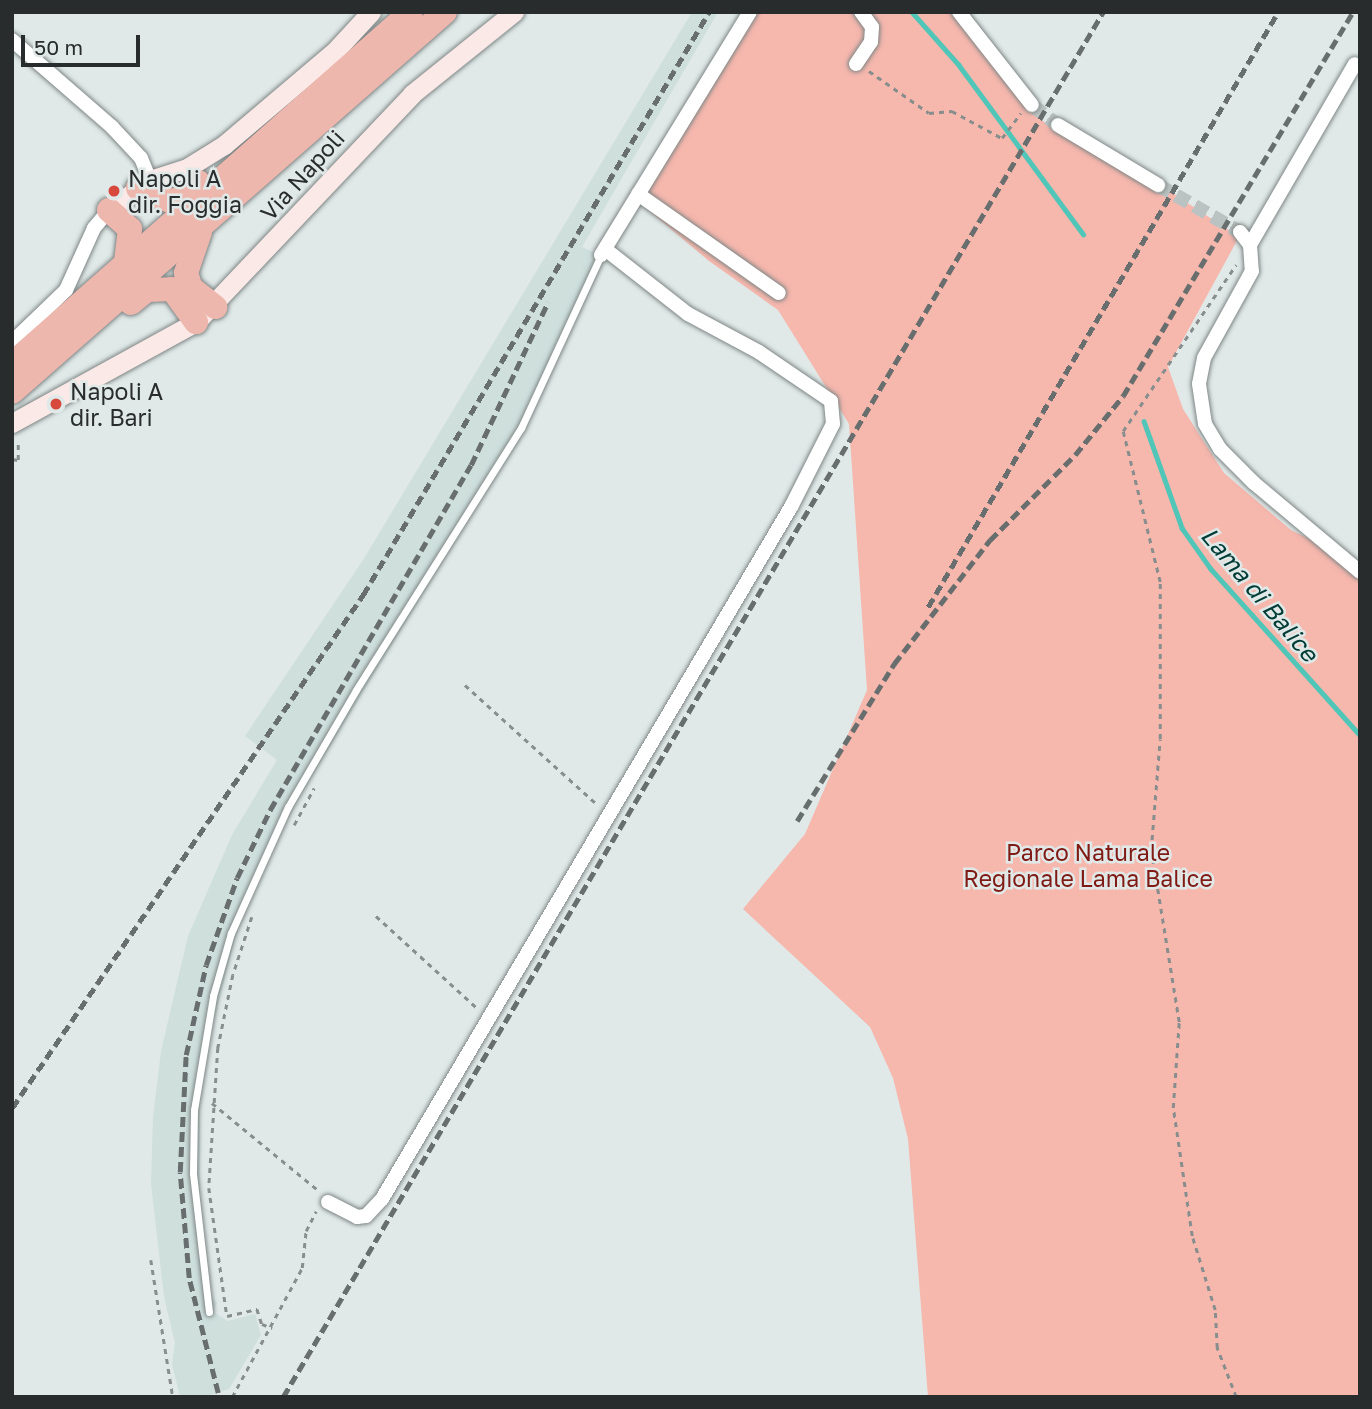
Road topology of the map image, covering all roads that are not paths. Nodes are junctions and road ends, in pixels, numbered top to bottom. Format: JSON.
{"nodes":[{"id":1,"x":371,"y":12,"type":"edge"},
{"id":2,"x":411,"y":12,"type":"edge"},
{"id":3,"x":445,"y":12,"type":"edge"},
{"id":4,"x":514,"y":12,"type":"edge"},
{"id":5,"x":750,"y":12,"type":"edge"},
{"id":6,"x":861,"y":12,"type":"edge"},
{"id":7,"x":959,"y":12,"type":"edge"},
{"id":8,"x":12,"y":40,"type":"edge"},
{"id":9,"x":856,"y":64,"type":"road end"},
{"id":10,"x":1354,"y":64,"type":"dead end"},
{"id":11,"x":1030,"y":103,"type":"tunnel mouth"},
{"id":12,"x":1058,"y":125,"type":"tunnel mouth"},
{"id":13,"x":250,"y":154,"type":"junction"},
{"id":14,"x":144,"y":184,"type":"junction"},
{"id":15,"x":1158,"y":185,"type":"tunnel mouth"},
{"id":16,"x":638,"y":194,"type":"junction"},
{"id":17,"x":109,"y":210,"type":"junction"},
{"id":18,"x":202,"y":226,"type":"junction"},
{"id":19,"x":1240,"y":232,"type":"tunnel mouth"},
{"id":20,"x":1250,"y":245,"type":"junction"},
{"id":21,"x":603,"y":252,"type":"junction"},
{"id":22,"x":126,"y":263,"type":"junction"},
{"id":23,"x":779,"y":293,"type":"dead end"},
{"id":24,"x":206,"y":315,"type":"junction"},
{"id":25,"x":72,"y":339,"type":"junction"},
{"id":26,"x":12,"y":342,"type":"edge"},
{"id":27,"x":12,"y":364,"type":"edge"},
{"id":28,"x":12,"y":392,"type":"edge"},
{"id":29,"x":15,"y":429,"type":"edge"},
{"id":30,"x":1360,"y":572,"type":"edge"},
{"id":31,"x":328,"y":1202,"type":"road end"},
{"id":32,"x":209,"y":1312,"type":"dead end"}],
"edges":[{"from":1,"to":14,"type":"street"},
{"from":2,"to":13,"type":"highway"},
{"from":3,"to":18,"type":"highway"},
{"from":4,"to":24,"type":"street","name":"Via Napoli"},
{"from":5,"to":16,"type":"street"},
{"from":6,"to":9,"type":"street"},
{"from":7,"to":11,"type":"street"},
{"from":8,"to":14,"type":"street"},
{"from":10,"to":20,"type":"street"},
{"from":12,"to":15,"type":"street"},
{"from":13,"to":14,"type":"highway"},
{"from":13,"to":22,"type":"highway"},
{"from":14,"to":17,"type":"street"},
{"from":16,"to":21,"type":"street"},
{"from":16,"to":23,"type":"street"},
{"from":17,"to":22,"type":"highway"},
{"from":17,"to":26,"type":"street"},
{"from":18,"to":24,"type":"highway"},
{"from":18,"to":25,"type":"highway"},
{"from":19,"to":20,"type":"street"},
{"from":20,"to":30,"type":"street"},
{"from":21,"to":31,"type":"street"},
{"from":21,"to":32,"type":"lane"},
{"from":22,"to":27,"type":"highway"},
{"from":24,"to":25,"type":"highway"},
{"from":24,"to":29,"type":"street","name":"Via Napoli"},
{"from":25,"to":28,"type":"highway"}]}
